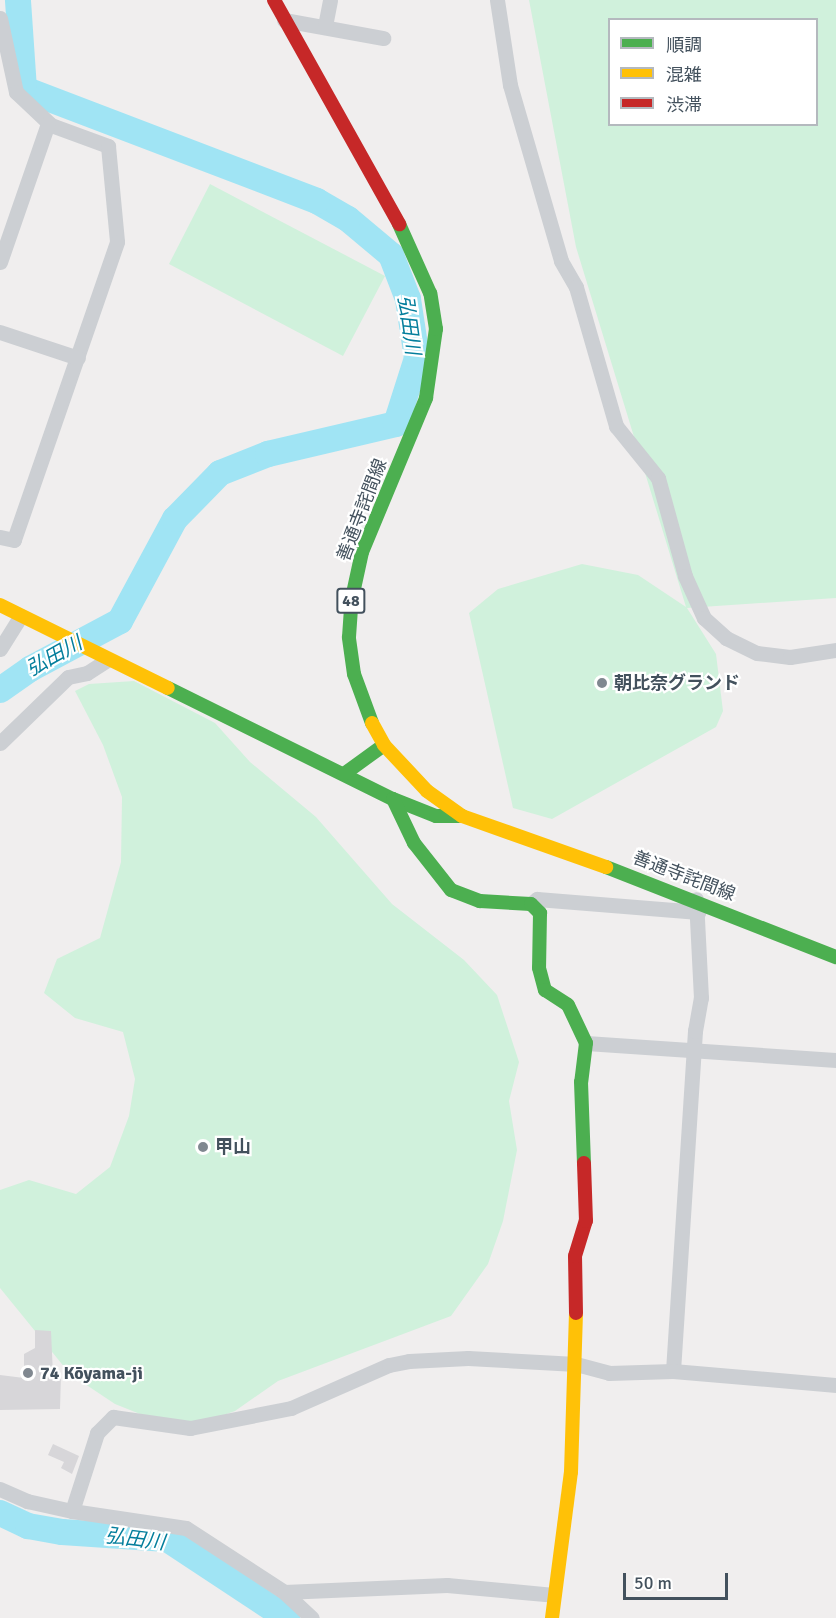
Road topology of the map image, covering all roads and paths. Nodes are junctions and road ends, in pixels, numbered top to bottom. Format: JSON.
{"nodes":[{"id":1,"x":273,"y":0,"type":"edge"},
{"id":2,"x":330,"y":0,"type":"edge"},
{"id":3,"x":496,"y":0,"type":"edge"},
{"id":4,"x":0,"y":18,"type":"edge"},
{"id":5,"x":284,"y":20,"type":"junction"},
{"id":6,"x":325,"y":26,"type":"junction"},
{"id":7,"x":2,"y":37,"type":"edge"},
{"id":8,"x":383,"y":38,"type":"dead end"},
{"id":9,"x":48,"y":123,"type":"junction"},
{"id":10,"x":6,"y":227,"type":"edge"},
{"id":11,"x":0,"y":262,"type":"edge"},
{"id":12,"x":0,"y":332,"type":"edge"},
{"id":13,"x":78,"y":358,"type":"junction"},
{"id":14,"x":0,"y":537,"type":"edge"},
{"id":15,"x":0,"y":606,"type":"edge"},
{"id":16,"x":21,"y":616,"type":"junction"},
{"id":17,"x":0,"y":649,"type":"edge"},
{"id":18,"x":836,"y":650,"type":"edge"},
{"id":19,"x":103,"y":658,"type":"junction"},
{"id":20,"x":0,"y":743,"type":"edge"},
{"id":21,"x":384,"y":745,"type":"junction"},
{"id":22,"x":344,"y":774,"type":"junction"},
{"id":23,"x":393,"y":799,"type":"junction"},
{"id":24,"x":462,"y":816,"type":"junction"},
{"id":25,"x":531,"y":904,"type":"junction"},
{"id":26,"x":697,"y":905,"type":"junction"},
{"id":27,"x":836,"y":957,"type":"edge"},
{"id":28,"x":586,"y":1043,"type":"junction"},
{"id":29,"x":696,"y":1050,"type":"junction"},
{"id":30,"x":836,"y":1060,"type":"edge"},
{"id":31,"x":576,"y":1364,"type":"junction"},
{"id":32,"x":673,"y":1371,"type":"junction"},
{"id":33,"x":836,"y":1385,"type":"edge"},
{"id":34,"x":0,"y":1489,"type":"edge"},
{"id":35,"x":72,"y":1511,"type":"junction"},
{"id":36,"x":284,"y":1592,"type":"junction"},
{"id":37,"x":554,"y":1595,"type":"junction"},
{"id":38,"x":312,"y":1618,"type":"edge"},
{"id":39,"x":552,"y":1618,"type":"edge"}],
"edges":[{"from":1,"to":5,"type":"street","name":"善通寺詫間線","number":"48"},
{"from":2,"to":6,"type":"street"},
{"from":3,"to":18,"type":"street"},
{"from":4,"to":7,"type":"street"},
{"from":5,"to":6,"type":"street"},
{"from":5,"to":21,"type":"street","name":"善通寺詫間線","number":"48"},
{"from":6,"to":8,"type":"street"},
{"from":7,"to":9,"type":"street"},
{"from":9,"to":10,"type":"street"},
{"from":9,"to":13,"type":"street"},
{"from":10,"to":11,"type":"street"},
{"from":12,"to":13,"type":"street"},
{"from":13,"to":14,"type":"street"},
{"from":15,"to":16,"type":"street"},
{"from":16,"to":17,"type":"street"},
{"from":16,"to":19,"type":"street"},
{"from":19,"to":20,"type":"street"},
{"from":19,"to":22,"type":"street"},
{"from":21,"to":22,"type":"street"},
{"from":21,"to":24,"type":"street","name":"善通寺詫間線","number":"48"},
{"from":22,"to":23,"type":"street"},
{"from":23,"to":24,"type":"street"},
{"from":23,"to":25,"type":"street"},
{"from":24,"to":26,"type":"street","name":"善通寺詫間線","number":"48"},
{"from":25,"to":26,"type":"street"},
{"from":25,"to":28,"type":"street"},
{"from":26,"to":27,"type":"street","name":"善通寺詫間線","number":"48"},
{"from":26,"to":29,"type":"street"},
{"from":28,"to":29,"type":"street"},
{"from":28,"to":31,"type":"street"},
{"from":29,"to":30,"type":"street"},
{"from":29,"to":32,"type":"street"},
{"from":31,"to":32,"type":"street"},
{"from":31,"to":35,"type":"street"},
{"from":31,"to":37,"type":"street"},
{"from":32,"to":33,"type":"street"},
{"from":34,"to":35,"type":"street"},
{"from":35,"to":36,"type":"street"},
{"from":36,"to":37,"type":"street"},
{"from":36,"to":38,"type":"street"},
{"from":37,"to":39,"type":"street"}]}
